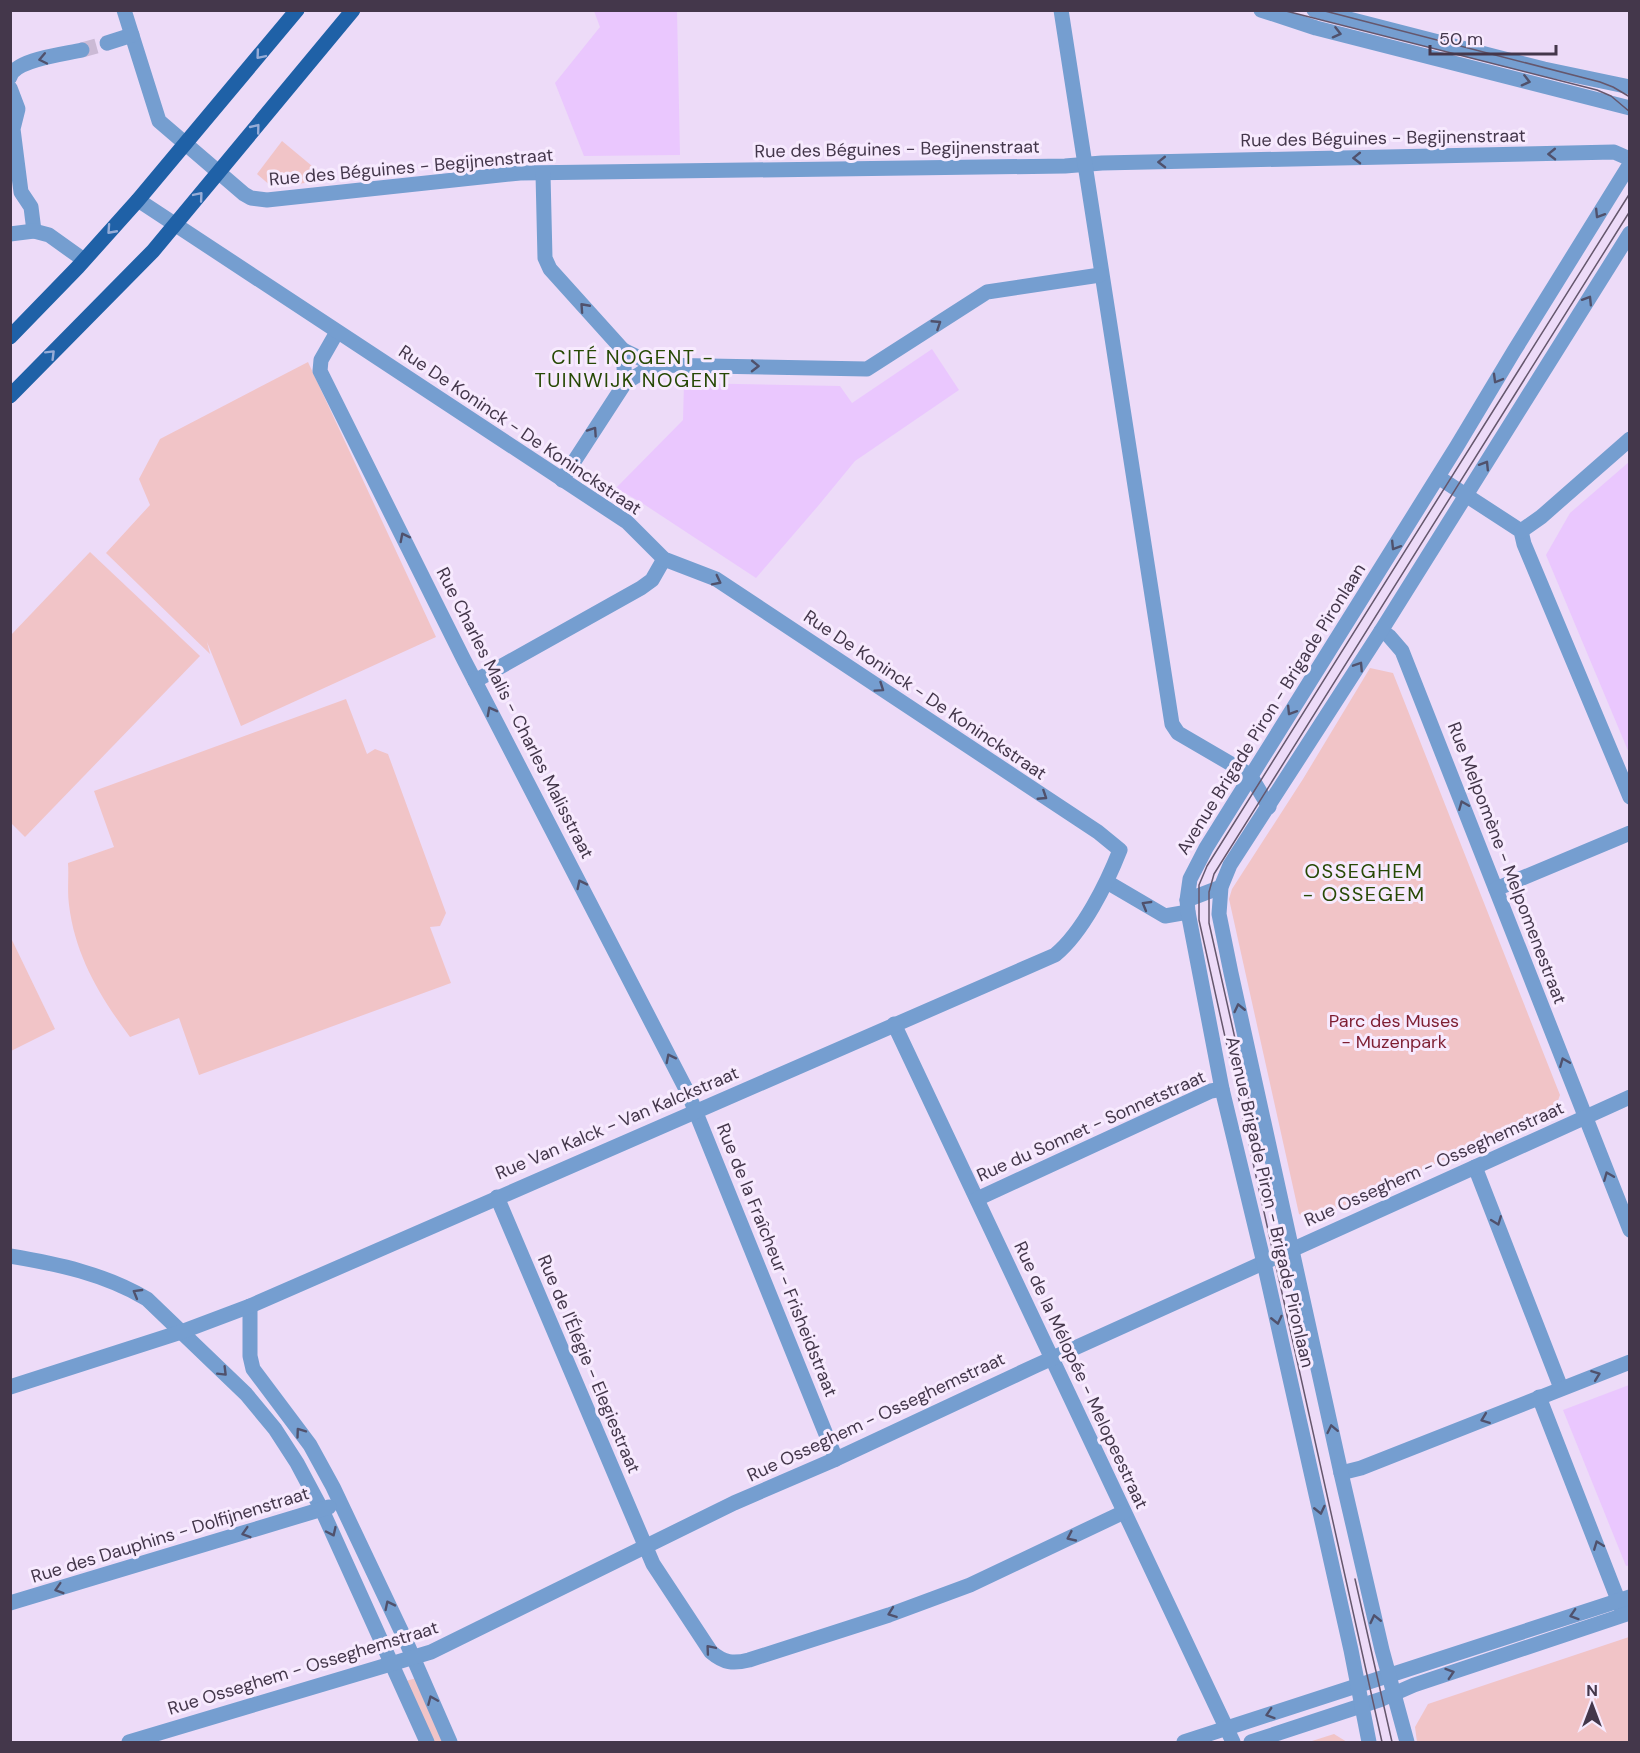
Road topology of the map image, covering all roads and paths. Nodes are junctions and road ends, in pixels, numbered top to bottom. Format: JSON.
{"nodes":[{"id":1,"x":124,"y":10,"type":"edge"},
{"id":2,"x":297,"y":10,"type":"edge"},
{"id":3,"x":353,"y":10,"type":"edge"},
{"id":4,"x":1061,"y":10,"type":"edge"},
{"id":5,"x":1261,"y":10,"type":"edge"},
{"id":6,"x":1314,"y":10,"type":"edge"},
{"id":7,"x":1282,"y":14,"type":"edge"},
{"id":8,"x":132,"y":35,"type":"junction"},
{"id":9,"x":107,"y":43,"type":"tunnel mouth"},
{"id":10,"x":82,"y":50,"type":"tunnel mouth"},
{"id":11,"x":10,"y":76,"type":"edge"},
{"id":12,"x":1629,"y":87,"type":"edge"},
{"id":13,"x":10,"y":88,"type":"edge"},
{"id":14,"x":1629,"y":108,"type":"edge"},
{"id":15,"x":186,"y":143,"type":"junction"},
{"id":16,"x":1629,"y":161,"type":"edge"},
{"id":17,"x":1084,"y":165,"type":"junction"},
{"id":18,"x":218,"y":173,"type":"junction"},
{"id":19,"x":543,"y":174,"type":"junction"},
{"id":20,"x":138,"y":200,"type":"junction"},
{"id":21,"x":176,"y":224,"type":"junction"},
{"id":22,"x":34,"y":231,"type":"junction"},
{"id":23,"x":1629,"y":233,"type":"edge"},
{"id":24,"x":10,"y":234,"type":"edge"},
{"id":25,"x":84,"y":260,"type":"junction"},
{"id":26,"x":1101,"y":275,"type":"junction"},
{"id":27,"x":337,"y":332,"type":"junction"},
{"id":28,"x":10,"y":337,"type":"edge"},
{"id":29,"x":623,"y":350,"type":"junction"},
{"id":30,"x":654,"y":365,"type":"junction"},
{"id":31,"x":625,"y":383,"type":"junction"},
{"id":32,"x":10,"y":396,"type":"edge"},
{"id":33,"x":1629,"y":439,"type":"edge"},
{"id":34,"x":1438,"y":477,"type":"junction"},
{"id":35,"x":562,"y":480,"type":"junction"},
{"id":36,"x":1467,"y":495,"type":"junction"},
{"id":37,"x":1521,"y":531,"type":"junction"},
{"id":38,"x":663,"y":559,"type":"junction"},
{"id":39,"x":1381,"y":632,"type":"junction"},
{"id":40,"x":475,"y":681,"type":"junction"},
{"id":41,"x":1250,"y":775,"type":"junction"},
{"id":42,"x":1629,"y":797,"type":"edge"},
{"id":43,"x":1269,"y":807,"type":"junction"},
{"id":44,"x":1629,"y":833,"type":"edge"},
{"id":45,"x":1107,"y":882,"type":"junction"},
{"id":46,"x":1221,"y":886,"type":"junction"},
{"id":47,"x":1496,"y":889,"type":"junction"},
{"id":48,"x":1187,"y":906,"type":"junction"},
{"id":49,"x":894,"y":1024,"type":"junction"},
{"id":50,"x":1222,"y":1089,"type":"junction"},
{"id":51,"x":1629,"y":1096,"type":"edge"},
{"id":52,"x":695,"y":1110,"type":"junction"},
{"id":53,"x":1585,"y":1117,"type":"junction"},
{"id":54,"x":1475,"y":1167,"type":"junction"},
{"id":55,"x":497,"y":1197,"type":"junction"},
{"id":56,"x":977,"y":1199,"type":"junction"},
{"id":57,"x":1629,"y":1230,"type":"edge"},
{"id":58,"x":1293,"y":1250,"type":"junction"},
{"id":59,"x":10,"y":1256,"type":"edge"},
{"id":60,"x":1264,"y":1263,"type":"junction"},
{"id":61,"x":250,"y":1306,"type":"junction"},
{"id":62,"x":181,"y":1332,"type":"junction"},
{"id":63,"x":1051,"y":1359,"type":"junction"},
{"id":64,"x":1629,"y":1362,"type":"edge"},
{"id":65,"x":10,"y":1387,"type":"edge"},
{"id":66,"x":1562,"y":1388,"type":"junction"},
{"id":67,"x":1539,"y":1398,"type":"junction"},
{"id":68,"x":836,"y":1459,"type":"junction"},
{"id":69,"x":1341,"y":1473,"type":"junction"},
{"id":70,"x":341,"y":1503,"type":"junction"},
{"id":71,"x":322,"y":1510,"type":"junction"},
{"id":72,"x":1124,"y":1512,"type":"junction"},
{"id":73,"x":645,"y":1546,"type":"junction"},
{"id":74,"x":1624,"y":1598,"type":"edge"},
{"id":75,"x":10,"y":1603,"type":"edge"},
{"id":76,"x":1627,"y":1614,"type":"edge"},
{"id":77,"x":414,"y":1658,"type":"junction"},
{"id":78,"x":392,"y":1664,"type":"junction"},
{"id":79,"x":1389,"y":1676,"type":"junction"},
{"id":80,"x":1358,"y":1685,"type":"junction"},
{"id":81,"x":1395,"y":1693,"type":"junction"},
{"id":82,"x":1362,"y":1706,"type":"junction"},
{"id":83,"x":1231,"y":1736,"type":"edge"},
{"id":84,"x":129,"y":1743,"type":"edge"},
{"id":85,"x":427,"y":1743,"type":"edge"},
{"id":86,"x":450,"y":1743,"type":"edge"},
{"id":87,"x":1184,"y":1743,"type":"edge"},
{"id":88,"x":1251,"y":1743,"type":"edge"},
{"id":89,"x":1369,"y":1743,"type":"edge"},
{"id":90,"x":1407,"y":1743,"type":"edge"}],
"edges":[{"from":1,"to":8,"type":"street","name":"Rue des Béguines - Begijnenstraat"},
{"from":2,"to":15,"type":"main road","one_way":true},
{"from":18,"to":3,"type":"main road","one_way":true},
{"from":4,"to":17,"type":"street"},
{"from":5,"to":7,"type":"street"},
{"from":6,"to":12,"type":"street"},
{"from":7,"to":14,"type":"street","one_way":true},
{"from":8,"to":9,"type":"street"},
{"from":8,"to":15,"type":"street","name":"Rue des Béguines - Begijnenstraat"},
{"from":10,"to":11,"type":"street","one_way":true},
{"from":13,"to":22,"type":"street"},
{"from":15,"to":18,"type":"street","name":"Rue des Béguines - Begijnenstraat"},
{"from":15,"to":20,"type":"main road"},
{"from":16,"to":17,"type":"street","name":"Rue des Béguines - Begijnenstraat","one_way":true},
{"from":16,"to":34,"type":"street","name":"Avenue Brigade Piron - Brigade Pironlaan","one_way":true},
{"from":17,"to":19,"type":"street","name":"Rue des Béguines - Begijnenstraat"},
{"from":17,"to":26,"type":"street"},
{"from":18,"to":19,"type":"street","name":"Rue des Béguines - Begijnenstraat"},
{"from":21,"to":18,"type":"main road","one_way":true},
{"from":29,"to":19,"type":"street","one_way":true},
{"from":20,"to":21,"type":"street","name":"Rue De Koninck - De Koninckstraat"},
{"from":20,"to":25,"type":"main road","one_way":true},
{"from":21,"to":27,"type":"street","name":"Rue De Koninck - De Koninckstraat"},
{"from":32,"to":21,"type":"main road","one_way":true},
{"from":22,"to":24,"type":"street"},
{"from":22,"to":25,"type":"street"},
{"from":36,"to":23,"type":"street","name":"Avenue Brigade Piron - Brigade Pironlaan","one_way":true},
{"from":25,"to":28,"type":"main road"},
{"from":30,"to":26,"type":"street","one_way":true},
{"from":26,"to":41,"type":"street"},
{"from":27,"to":35,"type":"street","name":"Rue De Koninck - De Koninckstraat"},
{"from":40,"to":27,"type":"street","name":"Rue Charles Malis - Charles Malisstraat","one_way":true},
{"from":29,"to":30,"type":"street"},
{"from":29,"to":31,"type":"street"},
{"from":30,"to":31,"type":"street"},
{"from":35,"to":31,"type":"street","one_way":true},
{"from":33,"to":37,"type":"street"},
{"from":34,"to":36,"type":"street"},
{"from":34,"to":41,"type":"street","name":"Avenue Brigade Piron - Brigade Pironlaan","one_way":true},
{"from":35,"to":38,"type":"street","name":"Rue De Koninck - De Koninckstraat"},
{"from":36,"to":37,"type":"street"},
{"from":36,"to":39,"type":"street","name":"Avenue Brigade Piron - Brigade Pironlaan"},
{"from":37,"to":42,"type":"street"},
{"from":38,"to":40,"type":"street"},
{"from":38,"to":45,"type":"street","name":"Rue De Koninck - De Koninckstraat","one_way":true},
{"from":43,"to":39,"type":"street","name":"Avenue Brigade Piron - Brigade Pironlaan","one_way":true},
{"from":47,"to":39,"type":"street","name":"Rue Melpomène - Melpomenestraat","one_way":true},
{"from":52,"to":40,"type":"street","name":"Rue Charles Malis - Charles Malisstraat","one_way":true},
{"from":41,"to":43,"type":"street"},
{"from":41,"to":48,"type":"street","name":"Avenue Brigade Piron - Brigade Pironlaan"},
{"from":43,"to":46,"type":"street","name":"Avenue Brigade Piron - Brigade Pironlaan"},
{"from":44,"to":47,"type":"street"},
{"from":48,"to":45,"type":"street","one_way":true},
{"from":45,"to":49,"type":"street","name":"Rue Van Kalck - Van Kalckstraat"},
{"from":46,"to":48,"type":"street"},
{"from":58,"to":46,"type":"street","name":"Avenue Brigade Piron - Brigade Pironlaan","one_way":true},
{"from":53,"to":47,"type":"street","name":"Rue Melpomène - Melpomenestraat","one_way":true},
{"from":48,"to":50,"type":"street","name":"Avenue Brigade Piron - Brigade Pironlaan"},
{"from":49,"to":52,"type":"street","name":"Rue Van Kalck - Van Kalckstraat"},
{"from":49,"to":56,"type":"street","name":"Rue de la Mélopée - Melopeestraat"},
{"from":50,"to":56,"type":"street","name":"Rue du Sonnet - Sonnetstraat"},
{"from":50,"to":60,"type":"street","name":"Avenue Brigade Piron - Brigade Pironlaan"},
{"from":51,"to":53,"type":"street","name":"Rue Osseghem - Osseghemstraat"},
{"from":52,"to":55,"type":"street","name":"Rue Van Kalck - Van Kalckstraat"},
{"from":52,"to":68,"type":"street","name":"Rue de la Fraîcheur - Frisheidstraat"},
{"from":53,"to":54,"type":"street","name":"Rue Osseghem - Osseghemstraat"},
{"from":57,"to":53,"type":"street","name":"Rue Melpomène - Melpomenestraat","one_way":true},
{"from":54,"to":58,"type":"street","name":"Rue Osseghem - Osseghemstraat"},
{"from":54,"to":66,"type":"street","one_way":true},
{"from":55,"to":61,"type":"street","name":"Rue Van Kalck - Van Kalckstraat"},
{"from":55,"to":73,"type":"street","name":"Rue de l'Élégie - Elegiestraat"},
{"from":56,"to":63,"type":"street","name":"Rue de la Mélopée - Melopeestraat"},
{"from":58,"to":60,"type":"street","name":"Rue Osseghem - Osseghemstraat"},
{"from":69,"to":58,"type":"street","name":"Avenue Brigade Piron - Brigade Pironlaan","one_way":true},
{"from":62,"to":59,"type":"street","one_way":true},
{"from":60,"to":63,"type":"street","name":"Rue Osseghem - Osseghemstraat"},
{"from":60,"to":80,"type":"street","name":"Avenue Brigade Piron - Brigade Pironlaan","one_way":true},
{"from":61,"to":62,"type":"street","name":"Rue Van Kalck - Van Kalckstraat"},
{"from":70,"to":61,"type":"street","one_way":true},
{"from":62,"to":65,"type":"street","name":"Rue Van Kalck - Van Kalckstraat"},
{"from":62,"to":71,"type":"street","one_way":true},
{"from":63,"to":68,"type":"street","name":"Rue Osseghem - Osseghemstraat"},
{"from":63,"to":72,"type":"street","name":"Rue de la Mélopée - Melopeestraat"},
{"from":66,"to":64,"type":"street","one_way":true},
{"from":66,"to":67,"type":"street"},
{"from":67,"to":69,"type":"street","one_way":true},
{"from":74,"to":67,"type":"street","one_way":true},
{"from":68,"to":73,"type":"street","name":"Rue Osseghem - Osseghemstraat"},
{"from":79,"to":69,"type":"street","name":"Avenue Brigade Piron - Brigade Pironlaan","one_way":true},
{"from":70,"to":71,"type":"street","name":"Rue des Dauphins - Dolfijnenstraat"},
{"from":77,"to":70,"type":"street","one_way":true},
{"from":71,"to":75,"type":"street","name":"Rue des Dauphins - Dolfijnenstraat","one_way":true},
{"from":71,"to":78,"type":"street","one_way":true},
{"from":72,"to":73,"type":"street","name":"Rue de l'Élégie - Elegiestraat","one_way":true},
{"from":72,"to":83,"type":"street","name":"Rue de la Mélopée - Melopeestraat"},
{"from":73,"to":77,"type":"street","name":"Rue Osseghem - Osseghemstraat"},
{"from":74,"to":76,"type":"street"},
{"from":74,"to":79,"type":"street","one_way":true},
{"from":81,"to":76,"type":"street","one_way":true},
{"from":77,"to":78,"type":"street","name":"Rue Osseghem - Osseghemstraat"},
{"from":86,"to":77,"type":"street","one_way":true},
{"from":78,"to":84,"type":"street","name":"Rue Osseghem - Osseghemstraat"},
{"from":78,"to":85,"type":"street"},
{"from":79,"to":80,"type":"street"},
{"from":79,"to":81,"type":"street","name":"Avenue Brigade Piron - Brigade Pironlaan"},
{"from":80,"to":82,"type":"street","name":"Avenue Brigade Piron - Brigade Pironlaan"},
{"from":80,"to":83,"type":"street","one_way":true},
{"from":81,"to":82,"type":"street"},
{"from":81,"to":90,"type":"street","name":"Avenue Brigade Piron - Brigade Pironlaan"},
{"from":82,"to":88,"type":"street"},
{"from":82,"to":89,"type":"street","name":"Avenue Brigade Piron - Brigade Pironlaan"},
{"from":83,"to":87,"type":"street"}]}
